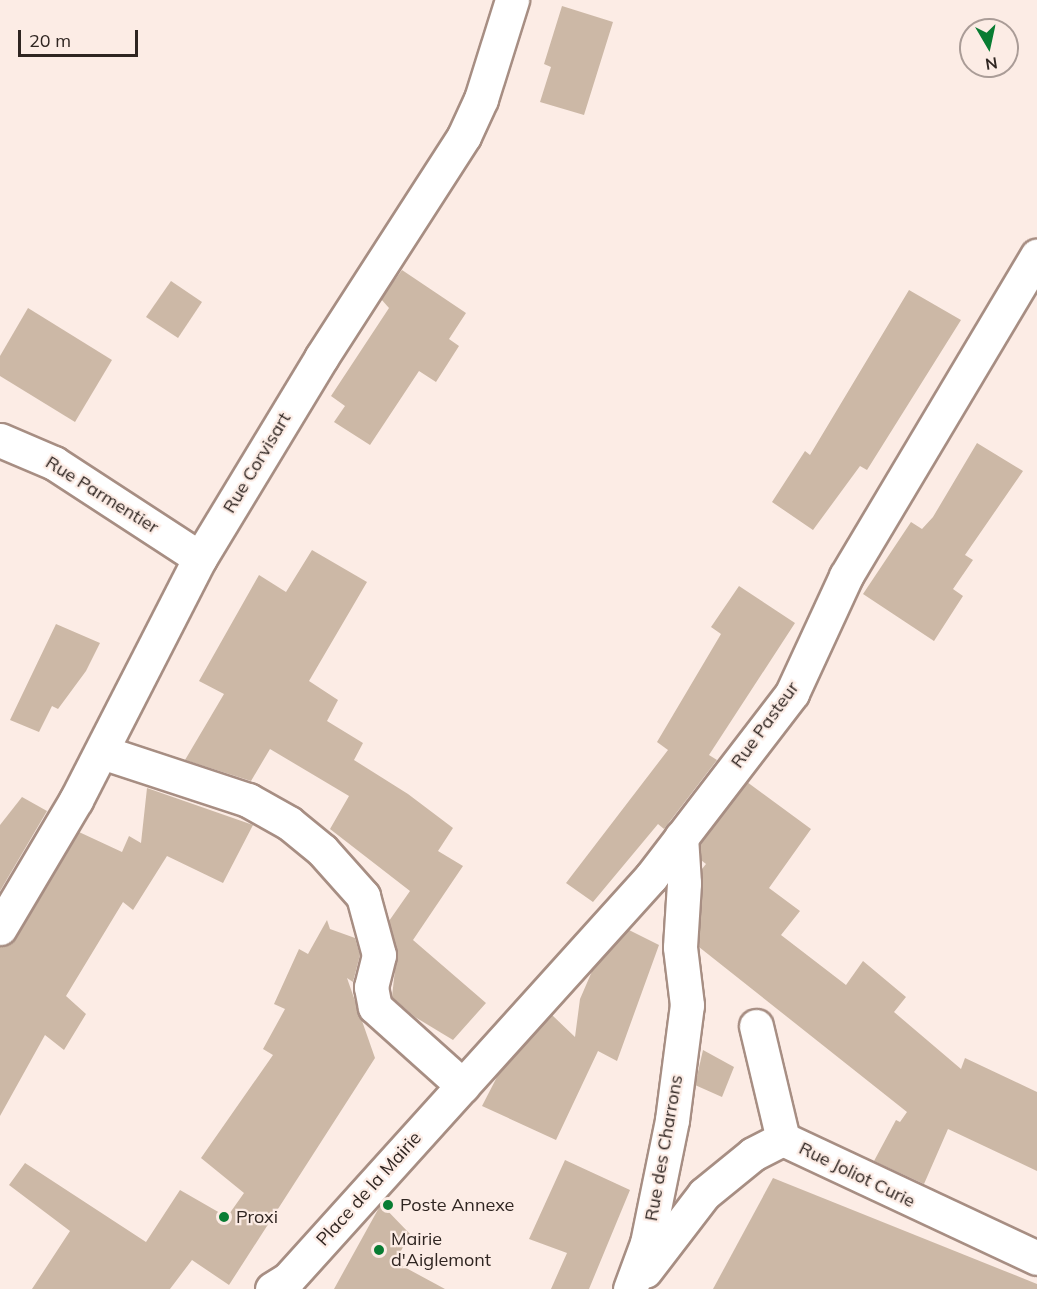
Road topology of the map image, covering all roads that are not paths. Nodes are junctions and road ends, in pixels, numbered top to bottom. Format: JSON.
{"nodes":[{"id":1,"x":512,"y":0,"type":"edge"},
{"id":2,"x":1037,"y":256,"type":"edge"},
{"id":3,"x":0,"y":440,"type":"edge"},
{"id":4,"x":200,"y":558,"type":"junction"},
{"id":5,"x":102,"y":752,"type":"junction"},
{"id":6,"x":681,"y":837,"type":"junction"},
{"id":7,"x":0,"y":928,"type":"edge"},
{"id":8,"x":756,"y":1026,"type":"dead end"},
{"id":9,"x":463,"y":1086,"type":"junction"},
{"id":10,"x":783,"y":1139,"type":"junction"},
{"id":11,"x":1037,"y":1258,"type":"edge"},
{"id":12,"x":272,"y":1289,"type":"edge"},
{"id":13,"x":630,"y":1289,"type":"edge"}],
"edges":[{"from":1,"to":4,"type":"street","name":"Rue Corvisart"},
{"from":2,"to":6,"type":"street","name":"Rue Pasteur"},
{"from":3,"to":4,"type":"street","name":"Rue Parmentier"},
{"from":4,"to":5,"type":"street","name":"Rue Corvisart"},
{"from":5,"to":7,"type":"street","name":"Rue Corvisart"},
{"from":5,"to":9,"type":"street"},
{"from":6,"to":9,"type":"street","name":"Rue Pasteur"},
{"from":6,"to":13,"type":"street","name":"Rue des Charrons"},
{"from":8,"to":10,"type":"street","name":"Rue Joliot Curie"},
{"from":9,"to":12,"type":"street","name":"Place de la Mairie"},
{"from":10,"to":11,"type":"street","name":"Rue Joliot Curie"},
{"from":10,"to":13,"type":"street","name":"Rue des Charrons"}]}
